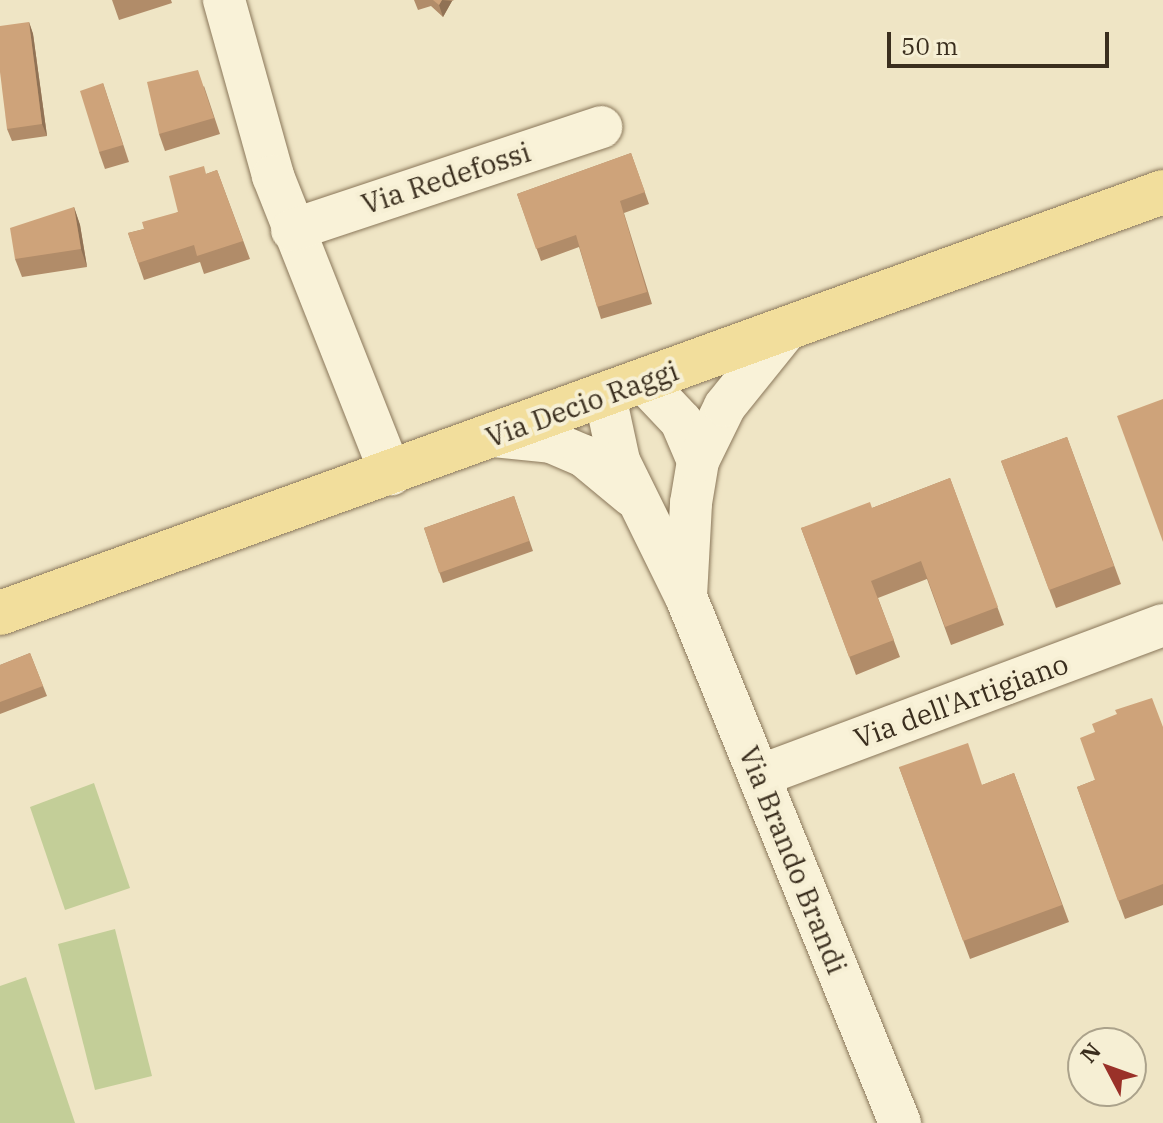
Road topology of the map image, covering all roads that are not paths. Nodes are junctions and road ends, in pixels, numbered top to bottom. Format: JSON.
{"nodes":[{"id":1,"x":224,"y":0,"type":"edge"},
{"id":2,"x":601,"y":127,"type":"dead end"},
{"id":3,"x":1163,"y":192,"type":"edge"},
{"id":4,"x":292,"y":230,"type":"junction"},
{"id":5,"x":786,"y":330,"type":"junction"},
{"id":6,"x":624,"y":389,"type":"junction"},
{"id":7,"x":494,"y":436,"type":"junction"},
{"id":8,"x":698,"y":461,"type":"junction"},
{"id":9,"x":391,"y":474,"type":"junction"},
{"id":10,"x":636,"y":500,"type":"junction"},
{"id":11,"x":686,"y":597,"type":"junction"},
{"id":12,"x":0,"y":613,"type":"edge"},
{"id":13,"x":1163,"y":625,"type":"edge"},
{"id":14,"x":759,"y":776,"type":"junction"},
{"id":15,"x":900,"y":1123,"type":"edge"}],
"edges":[{"from":1,"to":4,"type":"street"},
{"from":2,"to":4,"type":"street","name":"Via Redefossi"},
{"from":3,"to":5,"type":"main road","name":"Via Decio Raggi"},
{"from":4,"to":9,"type":"street"},
{"from":5,"to":6,"type":"main road","name":"Via Decio Raggi"},
{"from":5,"to":8,"type":"street","name":"Via Brando Brandi"},
{"from":6,"to":7,"type":"main road","name":"Via Decio Raggi"},
{"from":6,"to":8,"type":"street"},
{"from":6,"to":10,"type":"street","name":"Via Brando Brandi"},
{"from":7,"to":9,"type":"main road","name":"Via Decio Raggi"},
{"from":7,"to":10,"type":"street","name":"Via Brando Brandi"},
{"from":8,"to":11,"type":"street","name":"Via Brando Brandi"},
{"from":9,"to":12,"type":"main road","name":"Via Decio Raggi"},
{"from":10,"to":11,"type":"street","name":"Via Brando Brandi"},
{"from":11,"to":14,"type":"street","name":"Via Brando Brandi"},
{"from":13,"to":14,"type":"street","name":"Via dell'Artigiano"},
{"from":14,"to":15,"type":"street","name":"Via Brando Brandi"}]}
